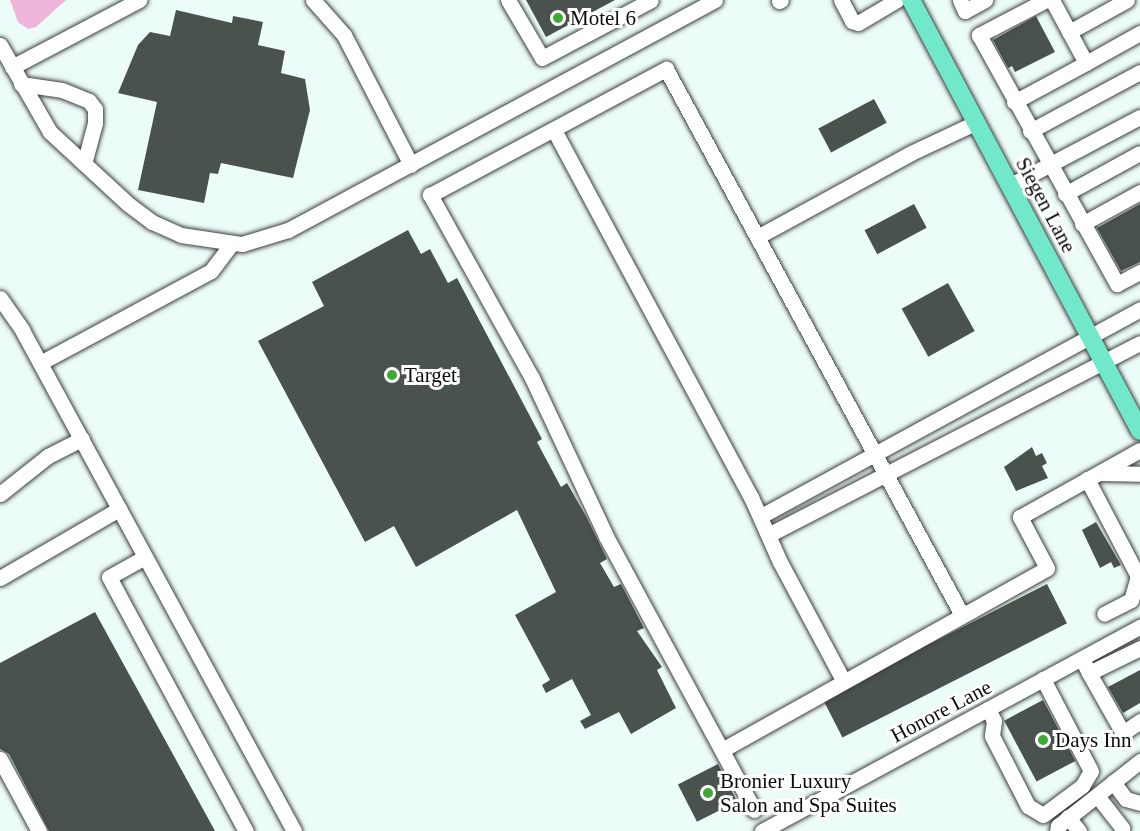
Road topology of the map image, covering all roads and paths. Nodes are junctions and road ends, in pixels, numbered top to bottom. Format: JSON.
{"nodes":[{"id":1,"x":139,"y":0,"type":"edge"},
{"id":2,"x":313,"y":0,"type":"edge"},
{"id":3,"x":508,"y":0,"type":"edge"},
{"id":4,"x":651,"y":0,"type":"edge"},
{"id":5,"x":715,"y":0,"type":"edge"},
{"id":6,"x":841,"y":0,"type":"edge"},
{"id":7,"x":897,"y":0,"type":"edge"},
{"id":8,"x":911,"y":0,"type":"edge"},
{"id":9,"x":960,"y":0,"type":"edge"},
{"id":10,"x":985,"y":0,"type":"edge"},
{"id":11,"x":1127,"y":0,"type":"edge"},
{"id":12,"x":1052,"y":1,"type":"edge"},
{"id":13,"x":1069,"y":32,"type":"junction"},
{"id":14,"x":1140,"y":33,"type":"edge"},
{"id":15,"x":0,"y":45,"type":"edge"},
{"id":16,"x":1086,"y":63,"type":"junction"},
{"id":17,"x":12,"y":67,"type":"junction"},
{"id":18,"x":1140,"y":72,"type":"edge"},
{"id":19,"x":21,"y":84,"type":"junction"},
{"id":20,"x":1014,"y":102,"type":"junction"},
{"id":21,"x":1140,"y":117,"type":"edge"},
{"id":22,"x":977,"y":122,"type":"junction"},
{"id":23,"x":554,"y":130,"type":"junction"},
{"id":24,"x":1030,"y":131,"type":"junction"},
{"id":25,"x":1140,"y":153,"type":"edge"},
{"id":26,"x":1048,"y":164,"type":"junction"},
{"id":27,"x":84,"y":165,"type":"junction"},
{"id":28,"x":411,"y":165,"type":"junction"},
{"id":29,"x":1009,"y":186,"type":"junction"},
{"id":30,"x":1140,"y":192,"type":"edge"},
{"id":31,"x":1065,"y":194,"type":"junction"},
{"id":32,"x":1082,"y":224,"type":"junction"},
{"id":33,"x":759,"y":236,"type":"junction"},
{"id":34,"x":232,"y":243,"type":"junction"},
{"id":35,"x":1140,"y":272,"type":"edge"},
{"id":36,"x":0,"y":298,"type":"edge"},
{"id":37,"x":1140,"y":309,"type":"edge"},
{"id":38,"x":1090,"y":335,"type":"junction"},
{"id":39,"x":1140,"y":343,"type":"edge"},
{"id":40,"x":1104,"y":362,"type":"junction"},
{"id":41,"x":40,"y":363,"type":"junction"},
{"id":42,"x":1140,"y":431,"type":"edge"},
{"id":43,"x":82,"y":439,"type":"junction"},
{"id":44,"x":1140,"y":450,"type":"edge"},
{"id":45,"x":875,"y":453,"type":"junction"},
{"id":46,"x":1140,"y":474,"type":"edge"},
{"id":47,"x":886,"y":475,"type":"junction"},
{"id":48,"x":1094,"y":476,"type":"junction"},
{"id":49,"x":0,"y":494,"type":"edge"},
{"id":50,"x":118,"y":509,"type":"junction"},
{"id":51,"x":760,"y":516,"type":"junction"},
{"id":52,"x":770,"y":534,"type":"junction"},
{"id":53,"x":145,"y":557,"type":"junction"},
{"id":54,"x":0,"y":578,"type":"edge"},
{"id":55,"x":1104,"y":614,"type":"dead end"},
{"id":56,"x":962,"y":615,"type":"junction"},
{"id":57,"x":1140,"y":627,"type":"edge"},
{"id":58,"x":1140,"y":648,"type":"edge"},
{"id":59,"x":1081,"y":658,"type":"junction"},
{"id":60,"x":1089,"y":673,"type":"junction"},
{"id":61,"x":1043,"y":679,"type":"junction"},
{"id":62,"x":843,"y":680,"type":"junction"},
{"id":63,"x":988,"y":709,"type":"junction"},
{"id":64,"x":1140,"y":722,"type":"edge"},
{"id":65,"x":722,"y":750,"type":"junction"},
{"id":66,"x":0,"y":759,"type":"edge"},
{"id":67,"x":1140,"y":761,"type":"edge"},
{"id":68,"x":1113,"y":782,"type":"junction"},
{"id":69,"x":1102,"y":802,"type":"dead end"},
{"id":70,"x":1140,"y":803,"type":"edge"},
{"id":71,"x":754,"y":810,"type":"dead end"},
{"id":72,"x":1068,"y":817,"type":"junction"},
{"id":73,"x":1121,"y":830,"type":"edge"},
{"id":74,"x":39,"y":831,"type":"edge"},
{"id":75,"x":246,"y":831,"type":"edge"},
{"id":76,"x":294,"y":831,"type":"edge"},
{"id":77,"x":762,"y":831,"type":"edge"},
{"id":78,"x":1057,"y":831,"type":"edge"},
{"id":79,"x":1079,"y":831,"type":"edge"}],
"edges":[{"from":1,"to":17,"type":"street"},
{"from":2,"to":28,"type":"street"},
{"from":3,"to":4,"type":"street"},
{"from":5,"to":28,"type":"street"},
{"from":6,"to":7,"type":"street"},
{"from":8,"to":22,"type":"main road","name":"Siegen Lane"},
{"from":9,"to":10,"type":"street"},
{"from":11,"to":13,"type":"street"},
{"from":12,"to":13,"type":"street"},
{"from":12,"to":20,"type":"street"},
{"from":13,"to":16,"type":"street"},
{"from":14,"to":16,"type":"street"},
{"from":15,"to":17,"type":"street"},
{"from":16,"to":20,"type":"street"},
{"from":17,"to":19,"type":"street"},
{"from":18,"to":24,"type":"street"},
{"from":19,"to":27,"type":"street"},
{"from":19,"to":27,"type":"street"},
{"from":20,"to":24,"type":"street"},
{"from":21,"to":26,"type":"street"},
{"from":22,"to":29,"type":"main road","name":"Siegen Lane"},
{"from":22,"to":33,"type":"street"},
{"from":23,"to":33,"type":"street"},
{"from":23,"to":51,"type":"street"},
{"from":23,"to":65,"type":"street"},
{"from":24,"to":26,"type":"street"},
{"from":25,"to":31,"type":"street"},
{"from":26,"to":29,"type":"street"},
{"from":26,"to":31,"type":"street"},
{"from":27,"to":34,"type":"street"},
{"from":28,"to":34,"type":"street"},
{"from":29,"to":38,"type":"main road","name":"Siegen Lane"},
{"from":30,"to":32,"type":"street"},
{"from":31,"to":32,"type":"street"},
{"from":32,"to":35,"type":"street"},
{"from":33,"to":45,"type":"street"},
{"from":34,"to":41,"type":"street"},
{"from":36,"to":41,"type":"street"},
{"from":37,"to":38,"type":"street"},
{"from":38,"to":40,"type":"main road","name":"Siegen Lane"},
{"from":38,"to":45,"type":"street"},
{"from":39,"to":40,"type":"street"},
{"from":40,"to":42,"type":"main road","name":"Siegen Lane"},
{"from":40,"to":47,"type":"street"},
{"from":41,"to":43,"type":"street"},
{"from":43,"to":49,"type":"street"},
{"from":43,"to":50,"type":"street"},
{"from":44,"to":48,"type":"street"},
{"from":45,"to":47,"type":"street"},
{"from":45,"to":51,"type":"street"},
{"from":46,"to":48,"type":"street"},
{"from":47,"to":52,"type":"street"},
{"from":47,"to":56,"type":"street"},
{"from":48,"to":55,"type":"street"},
{"from":48,"to":56,"type":"street"},
{"from":50,"to":53,"type":"street"},
{"from":50,"to":54,"type":"street"},
{"from":51,"to":52,"type":"street"},
{"from":52,"to":62,"type":"street"},
{"from":53,"to":75,"type":"street"},
{"from":53,"to":76,"type":"street"},
{"from":56,"to":62,"type":"street"},
{"from":57,"to":59,"type":"street","name":"Honore Lane"},
{"from":58,"to":60,"type":"street"},
{"from":59,"to":60,"type":"street"},
{"from":59,"to":61,"type":"street","name":"Honore Lane"},
{"from":60,"to":64,"type":"street"},
{"from":61,"to":63,"type":"street","name":"Honore Lane"},
{"from":61,"to":63,"type":"street"},
{"from":62,"to":65,"type":"street"},
{"from":63,"to":77,"type":"street","name":"Honore Lane"},
{"from":65,"to":71,"type":"street"},
{"from":66,"to":74,"type":"street"},
{"from":67,"to":68,"type":"street"},
{"from":68,"to":70,"type":"street"},
{"from":68,"to":72,"type":"street"},
{"from":69,"to":73,"type":"street"},
{"from":72,"to":78,"type":"street"},
{"from":72,"to":79,"type":"street"}]}
